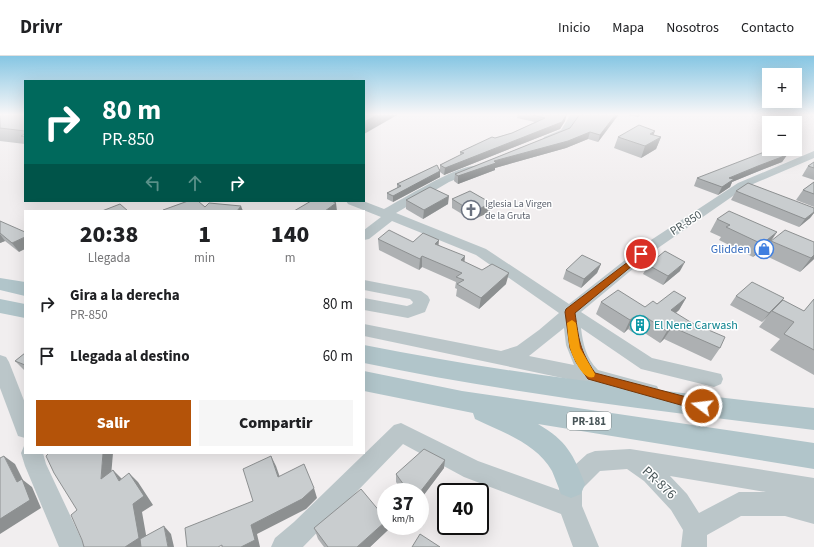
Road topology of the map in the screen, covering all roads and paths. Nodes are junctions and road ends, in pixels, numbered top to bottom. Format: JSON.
{"nodes":[{"id":1,"x":552,"y":137,"type":"edge"},
{"id":2,"x":537,"y":143,"type":"edge"},
{"id":3,"x":814,"y":154,"type":"edge"},
{"id":4,"x":487,"y":163,"type":"edge"},
{"id":5,"x":742,"y":185,"type":"junction"},
{"id":6,"x":757,"y":191,"type":"edge"},
{"id":7,"x":353,"y":202,"type":"edge"},
{"id":8,"x":362,"y":209,"type":"edge"},
{"id":9,"x":388,"y":215,"type":"junction"},
{"id":10,"x":365,"y":235,"type":"edge"},
{"id":11,"x":0,"y":284,"type":"edge"},
{"id":12,"x":365,"y":285,"type":"edge"},
{"id":13,"x":24,"y":289,"type":"edge"},
{"id":14,"x":365,"y":304,"type":"edge"},
{"id":15,"x":0,"y":306,"type":"edge"},
{"id":16,"x":24,"y":311,"type":"edge"},
{"id":17,"x":570,"y":312,"type":"junction"},
{"id":18,"x":365,"y":330,"type":"edge"},
{"id":19,"x":365,"y":354,"type":"edge"},
{"id":20,"x":503,"y":357,"type":"junction"},
{"id":21,"x":0,"y":362,"type":"edge"},
{"id":22,"x":591,"y":376,"type":"junction"},
{"id":23,"x":714,"y":380,"type":"dead end"},
{"id":24,"x":365,"y":381,"type":"edge"},
{"id":25,"x":462,"y":401,"type":"junction"},
{"id":26,"x":702,"y":406,"type":"junction"},
{"id":27,"x":814,"y":419,"type":"edge"},
{"id":28,"x":24,"y":426,"type":"edge"},
{"id":29,"x":32,"y":454,"type":"edge"},
{"id":30,"x":814,"y":456,"type":"edge"},
{"id":31,"x":630,"y":459,"type":"junction"},
{"id":32,"x":814,"y":488,"type":"edge"},
{"id":33,"x":570,"y":495,"type":"junction"},
{"id":34,"x":814,"y":512,"type":"edge"},
{"id":35,"x":695,"y":537,"type":"edge"},
{"id":36,"x":72,"y":547,"type":"edge"},
{"id":37,"x":284,"y":547,"type":"edge"},
{"id":38,"x":586,"y":547,"type":"edge"}],
"edges":[{"from":1,"to":2,"type":"street"},
{"from":3,"to":5,"type":"street","name":"PR-850","number":"PR-850"},
{"from":4,"to":9,"type":"street"},
{"from":5,"to":6,"type":"street"},
{"from":5,"to":17,"type":"street","name":"PR-850","number":"PR-850"},
{"from":7,"to":8,"type":"street"},
{"from":8,"to":9,"type":"street"},
{"from":9,"to":10,"type":"street"},
{"from":9,"to":17,"type":"street"},
{"from":11,"to":13,"type":"main road"},
{"from":12,"to":14,"type":"street"},
{"from":15,"to":16,"type":"main road"},
{"from":17,"to":20,"type":"street","name":"PR-850"},
{"from":17,"to":22,"type":"street"},
{"from":17,"to":23,"type":"street"},
{"from":18,"to":20,"type":"street"},
{"from":19,"to":26,"type":"main road","number":"PR-181"},
{"from":20,"to":22,"type":"street"},
{"from":21,"to":28,"type":"street"},
{"from":22,"to":26,"type":"street"},
{"from":24,"to":25,"type":"main road","number":"PR-181"},
{"from":25,"to":30,"type":"main road","number":"PR-181"},
{"from":25,"to":33,"type":"main road"},
{"from":26,"to":27,"type":"main road","number":"PR-181"},
{"from":29,"to":36,"type":"street"},
{"from":31,"to":32,"type":"street","number":"PR-876"},
{"from":31,"to":33,"type":"street","name":"PR-876","number":"PR-876"},
{"from":31,"to":35,"type":"street","name":"PR-876","number":"PR-876"},
{"from":33,"to":37,"type":"street"},
{"from":33,"to":38,"type":"street"},
{"from":34,"to":35,"type":"street","number":"PR-876"}]}
